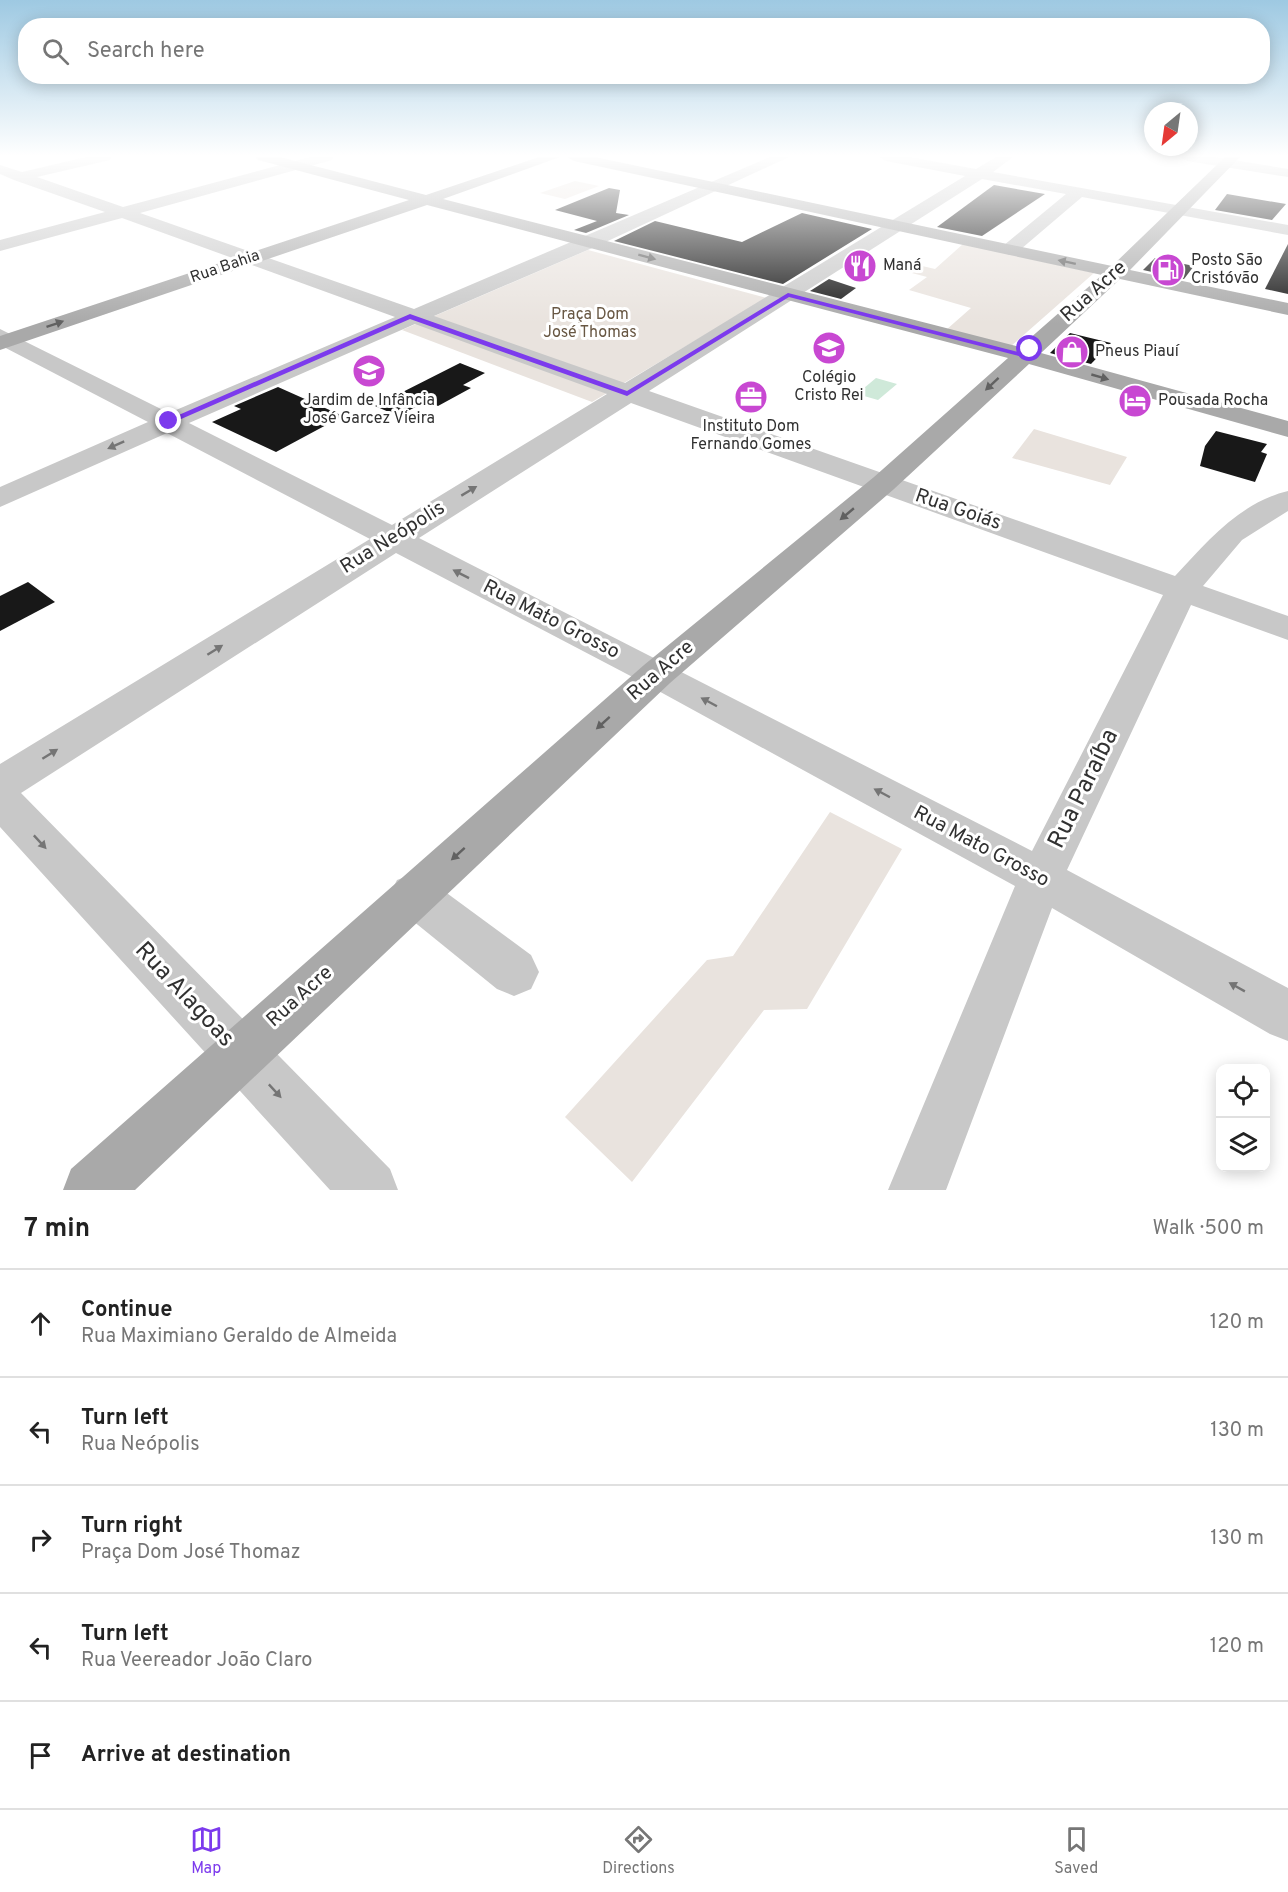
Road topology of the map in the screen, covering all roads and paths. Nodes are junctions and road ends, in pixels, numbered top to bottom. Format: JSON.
{"nodes":[{"id":1,"x":122,"y":213,"type":"edge"},
{"id":2,"x":125,"y":213,"type":"edge"},
{"id":3,"x":389,"y":213,"type":"edge"},
{"id":4,"x":476,"y":213,"type":"edge"},
{"id":5,"x":658,"y":213,"type":"edge"},
{"id":6,"x":836,"y":213,"type":"edge"},
{"id":7,"x":916,"y":213,"type":"edge"},
{"id":8,"x":1054,"y":213,"type":"edge"},
{"id":9,"x":1177,"y":213,"type":"edge"},
{"id":10,"x":1194,"y":213,"type":"edge"},
{"id":11,"x":895,"y":225,"type":"junction"},
{"id":12,"x":1288,"y":230,"type":"edge"},
{"id":13,"x":591,"y":242,"type":"junction"},
{"id":14,"x":0,"y":246,"type":"edge"},
{"id":15,"x":1009,"y":250,"type":"junction"},
{"id":16,"x":251,"y":258,"type":"junction"},
{"id":17,"x":1116,"y":272,"type":"junction"},
{"id":18,"x":788,"y":295,"type":"junction"},
{"id":19,"x":1288,"y":309,"type":"edge"},
{"id":20,"x":410,"y":316,"type":"junction"},
{"id":21,"x":3,"y":340,"type":"edge"},
{"id":22,"x":1023,"y":355,"type":"junction"},
{"id":23,"x":627,"y":394,"type":"junction"},
{"id":24,"x":169,"y":421,"type":"junction"},
{"id":25,"x":1288,"y":429,"type":"edge"},
{"id":26,"x":884,"y":483,"type":"junction"},
{"id":27,"x":0,"y":498,"type":"edge"},
{"id":28,"x":1288,"y":500,"type":"edge"},
{"id":29,"x":392,"y":538,"type":"junction"},
{"id":30,"x":1182,"y":589,"type":"junction"},
{"id":31,"x":1288,"y":628,"type":"edge"},
{"id":32,"x":657,"y":674,"type":"junction"},
{"id":33,"x":0,"y":785,"type":"edge"},
{"id":34,"x":0,"y":799,"type":"edge"},
{"id":35,"x":1041,"y":878,"type":"junction"},
{"id":36,"x":413,"y":894,"type":"junction"},
{"id":37,"x":514,"y":972,"type":"dead end"},
{"id":38,"x":1288,"y":1016,"type":"edge"},
{"id":39,"x":239,"y":1053,"type":"junction"},
{"id":40,"x":92,"y":1190,"type":"edge"},
{"id":41,"x":369,"y":1190,"type":"edge"},
{"id":42,"x":917,"y":1190,"type":"edge"}],
"edges":[{"from":1,"to":14,"type":"street"},
{"from":2,"to":16,"type":"street","name":"Rua Goiás"},
{"from":3,"to":16,"type":"main road","name":"Rua Bahia"},
{"from":4,"to":13,"type":"main road"},
{"from":5,"to":13,"type":"street"},
{"from":6,"to":11,"type":"main road"},
{"from":7,"to":11,"type":"street","name":"Rua Neópolis"},
{"from":8,"to":15,"type":"street"},
{"from":9,"to":17,"type":"main road","name":"Rua Acre"},
{"from":10,"to":12,"type":"street"},
{"from":11,"to":15,"type":"main road"},
{"from":11,"to":18,"type":"street","name":"Rua Neópolis"},
{"from":13,"to":18,"type":"main road","one_way":true},
{"from":13,"to":20,"type":"street"},
{"from":17,"to":15,"type":"main road","one_way":true},
{"from":16,"to":20,"type":"street","name":"Rua Goiás"},
{"from":21,"to":16,"type":"main road","name":"Rua Bahia","one_way":true},
{"from":17,"to":19,"type":"main road"},
{"from":17,"to":22,"type":"main road","name":"Rua Acre"},
{"from":18,"to":22,"type":"main road"},
{"from":18,"to":23,"type":"street","name":"Rua Neópolis"},
{"from":20,"to":23,"type":"street","name":"Rua Goiás"},
{"from":20,"to":24,"type":"street"},
{"from":21,"to":24,"type":"street","name":"Rua Mato Grosso"},
{"from":22,"to":25,"type":"main road","one_way":true},
{"from":22,"to":26,"type":"main road","name":"Rua Acre","one_way":true},
{"from":23,"to":26,"type":"street","name":"Rua Goiás"},
{"from":29,"to":23,"type":"street","name":"Rua Neópolis","one_way":true},
{"from":24,"to":27,"type":"street","one_way":true},
{"from":24,"to":29,"type":"street","name":"Rua Mato Grosso"},
{"from":26,"to":30,"type":"street","name":"Rua Goiás"},
{"from":26,"to":32,"type":"main road","name":"Rua Acre","one_way":true},
{"from":28,"to":30,"type":"street","name":"Rua Paraíba"},
{"from":32,"to":29,"type":"street","name":"Rua Mato Grosso","one_way":true},
{"from":33,"to":29,"type":"street","name":"Rua Neópolis","one_way":true},
{"from":30,"to":31,"type":"street","name":"Rua Goiás"},
{"from":30,"to":35,"type":"street","name":"Rua Paraíba"},
{"from":35,"to":32,"type":"street","name":"Rua Mato Grosso","one_way":true},
{"from":32,"to":36,"type":"main road","name":"Rua Acre","one_way":true},
{"from":34,"to":39,"type":"street","name":"Rua Alagoas","one_way":true},
{"from":38,"to":35,"type":"street","name":"Rua Mato Grosso","one_way":true},
{"from":35,"to":42,"type":"street","name":"Rua Paraíba"},
{"from":36,"to":37,"type":"street"},
{"from":36,"to":39,"type":"main road","name":"Rua Acre"},
{"from":39,"to":40,"type":"main road","name":"Rua Acre"},
{"from":39,"to":41,"type":"street","name":"Rua Alagoas","one_way":true}]}
